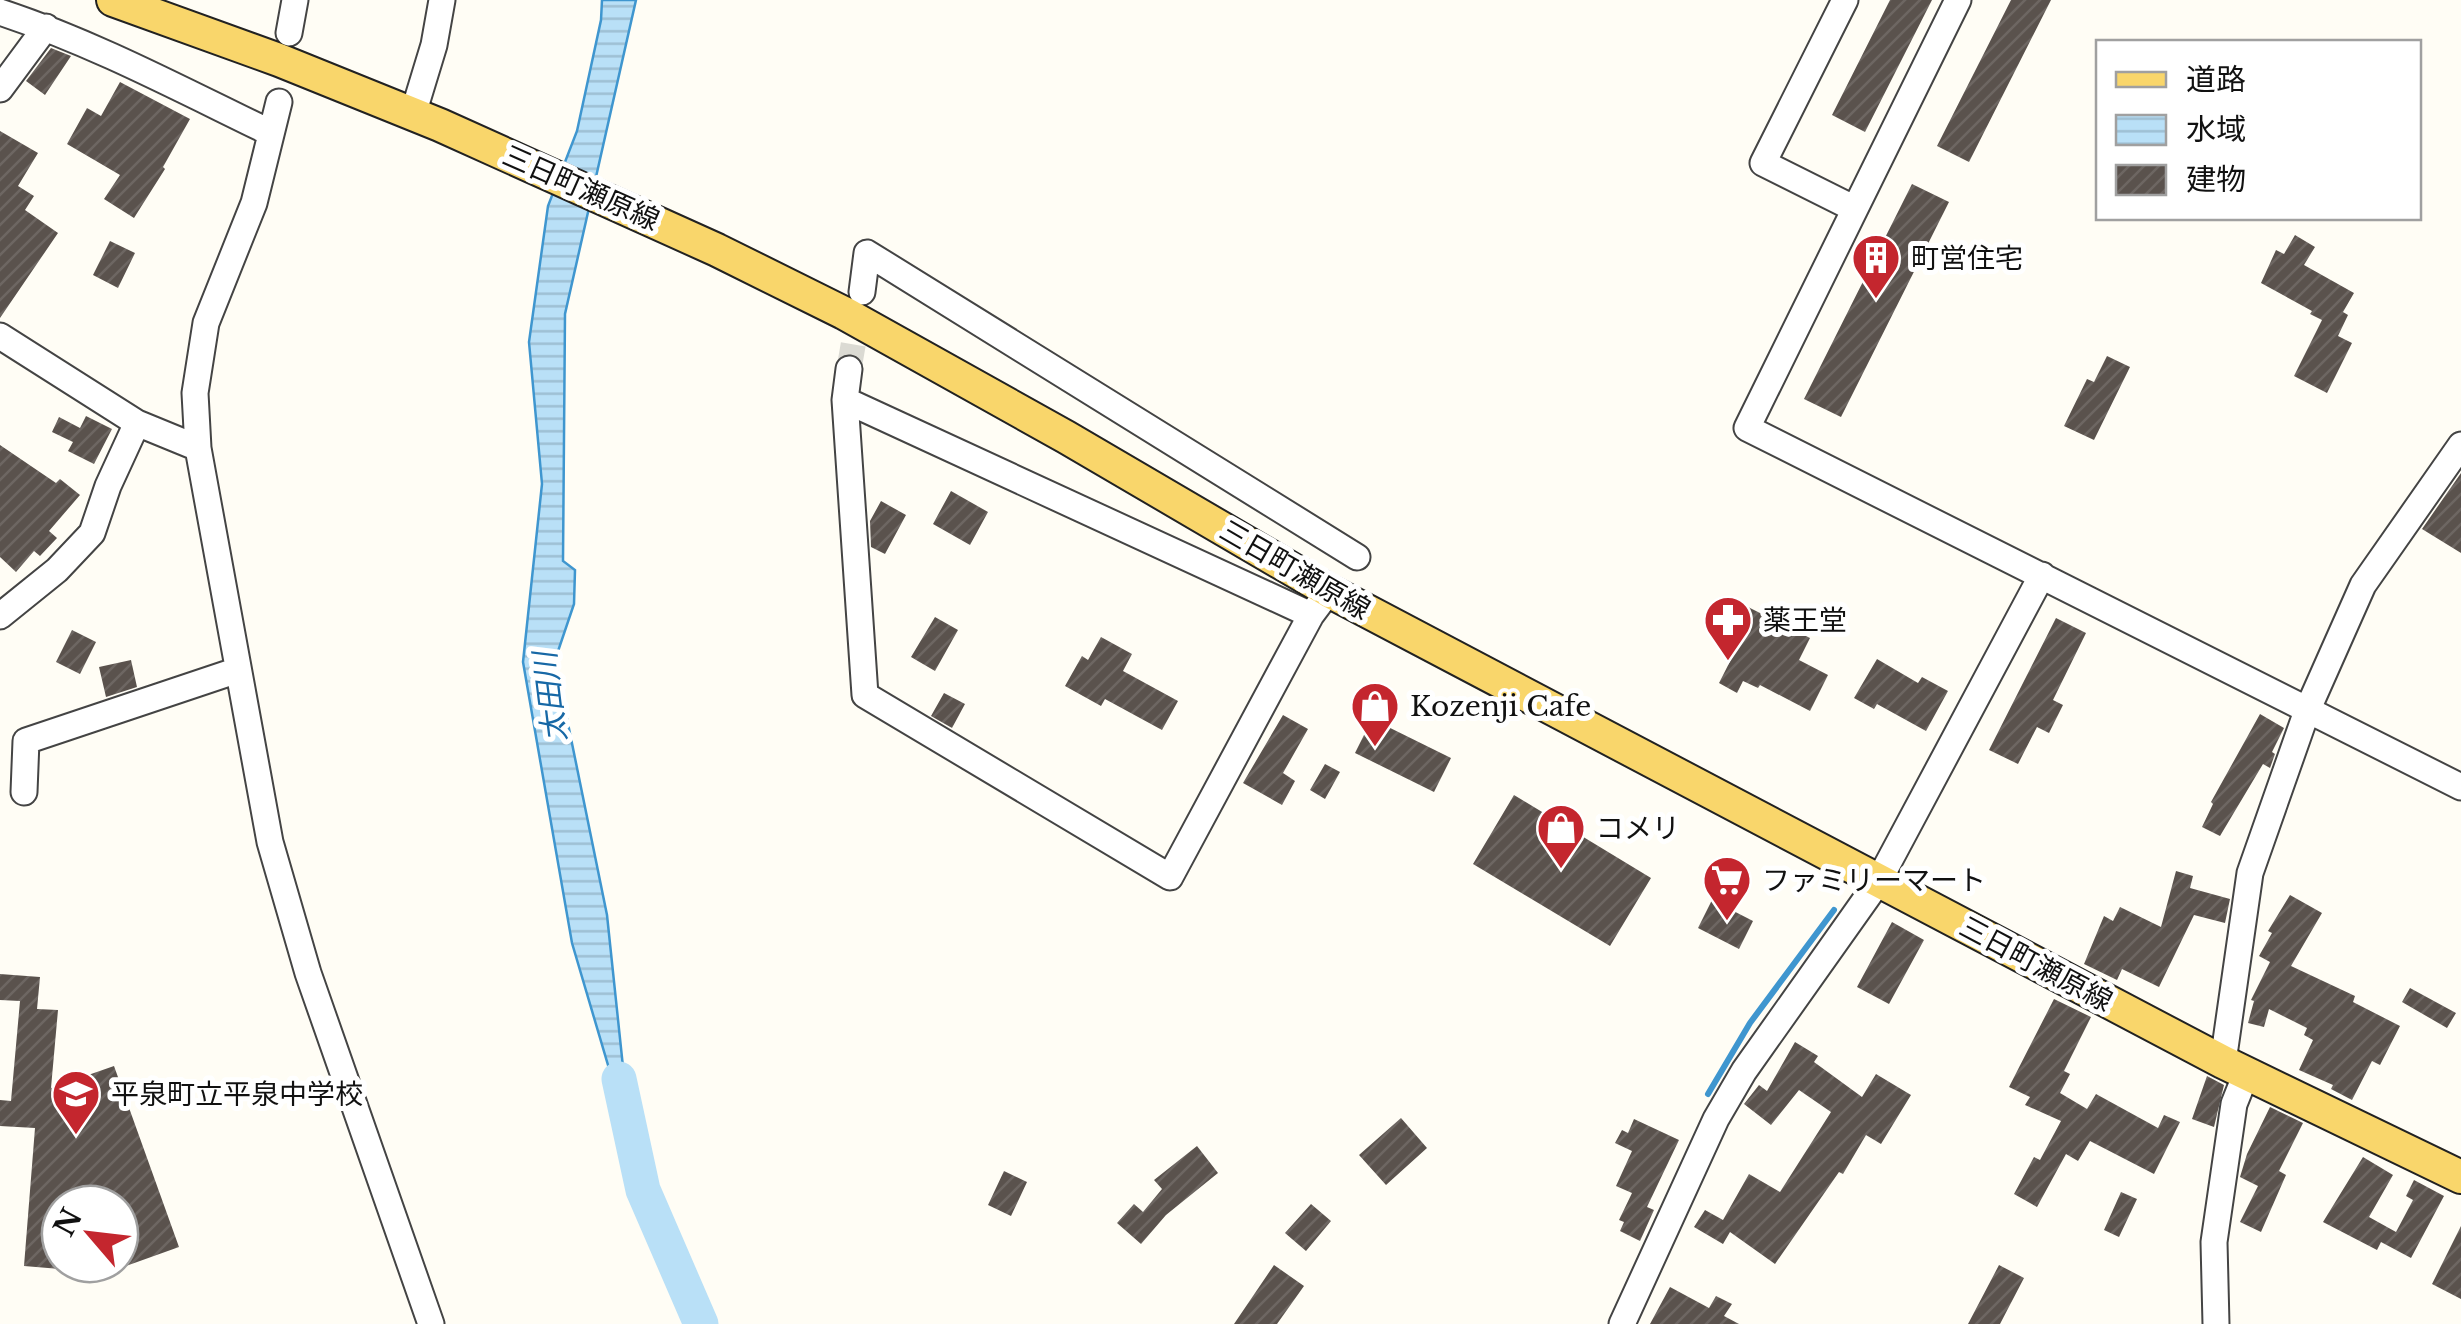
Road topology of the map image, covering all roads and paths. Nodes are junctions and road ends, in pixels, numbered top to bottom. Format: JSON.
{"nodes":[{"id":1,"x":112,"y":0,"type":"edge"},
{"id":2,"x":442,"y":0,"type":"edge"},
{"id":3,"x":1845,"y":0,"type":"edge"},
{"id":4,"x":1958,"y":0,"type":"edge"},
{"id":5,"x":290,"y":1,"type":"edge"},
{"id":6,"x":0,"y":12,"type":"edge"},
{"id":7,"x":46,"y":27,"type":"junction"},
{"id":8,"x":289,"y":33,"type":"dead end"},
{"id":9,"x":0,"y":89,"type":"edge"},
{"id":10,"x":279,"y":102,"type":"dead end"},
{"id":11,"x":426,"y":120,"type":"junction"},
{"id":12,"x":271,"y":133,"type":"junction"},
{"id":13,"x":1854,"y":209,"type":"junction"},
{"id":14,"x":862,"y":292,"type":"tunnel mouth"},
{"id":15,"x":0,"y":336,"type":"edge"},
{"id":16,"x":849,"y":369,"type":"tunnel mouth"},
{"id":17,"x":845,"y":400,"type":"junction"},
{"id":18,"x":137,"y":423,"type":"junction"},
{"id":19,"x":2461,"y":445,"type":"edge"},
{"id":20,"x":198,"y":448,"type":"junction"},
{"id":21,"x":1357,"y":557,"type":"dead end"},
{"id":22,"x":2042,"y":575,"type":"junction"},
{"id":23,"x":1320,"y":603,"type":"junction"},
{"id":24,"x":0,"y":616,"type":"edge"},
{"id":25,"x":238,"y":670,"type":"junction"},
{"id":26,"x":2307,"y":712,"type":"junction"},
{"id":27,"x":2461,"y":787,"type":"edge"},
{"id":28,"x":24,"y":792,"type":"dead end"},
{"id":29,"x":1878,"y":882,"type":"junction"},
{"id":30,"x":2234,"y":1068,"type":"junction"},
{"id":31,"x":2461,"y":1177,"type":"edge"},
{"id":32,"x":431,"y":1324,"type":"edge"},
{"id":33,"x":1622,"y":1324,"type":"edge"},
{"id":34,"x":2216,"y":1324,"type":"edge"}],
"edges":[{"from":1,"to":11,"type":"main road","name":"三日町瀬原線"},
{"from":2,"to":11,"type":"street"},
{"from":3,"to":13,"type":"street"},
{"from":4,"to":13,"type":"street"},
{"from":5,"to":8,"type":"street"},
{"from":6,"to":7,"type":"street"},
{"from":7,"to":9,"type":"street"},
{"from":7,"to":12,"type":"street"},
{"from":10,"to":12,"type":"street"},
{"from":11,"to":23,"type":"main road","name":"三日町瀬原線"},
{"from":12,"to":20,"type":"street"},
{"from":13,"to":22,"type":"street"},
{"from":14,"to":21,"type":"street"},
{"from":15,"to":18,"type":"street"},
{"from":16,"to":17,"type":"street"},
{"from":17,"to":23,"type":"street"},
{"from":17,"to":23,"type":"street"},
{"from":18,"to":20,"type":"street"},
{"from":18,"to":24,"type":"street"},
{"from":19,"to":26,"type":"street"},
{"from":20,"to":25,"type":"street"},
{"from":22,"to":26,"type":"street"},
{"from":22,"to":29,"type":"street"},
{"from":23,"to":29,"type":"main road","name":"三日町瀬原線"},
{"from":25,"to":28,"type":"street"},
{"from":25,"to":32,"type":"street"},
{"from":26,"to":27,"type":"street"},
{"from":26,"to":30,"type":"street"},
{"from":29,"to":30,"type":"main road","name":"三日町瀬原線"},
{"from":29,"to":33,"type":"street"},
{"from":30,"to":31,"type":"main road","name":"三日町瀬原線"},
{"from":30,"to":34,"type":"street"}]}
